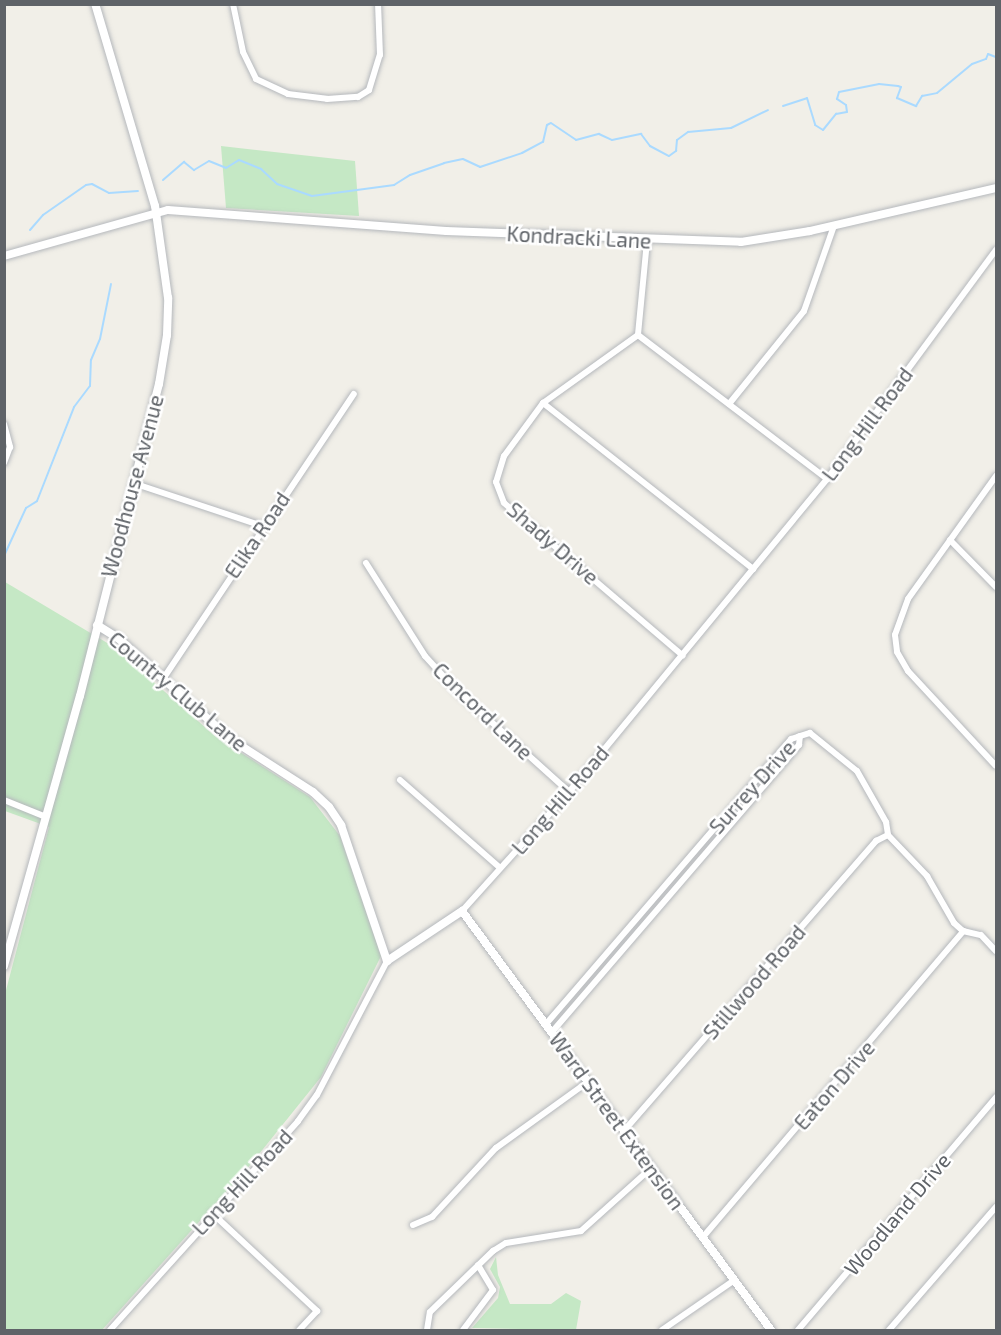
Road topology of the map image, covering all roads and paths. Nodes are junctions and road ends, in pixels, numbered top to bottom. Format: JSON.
{"nodes":[{"id":1,"x":95,"y":4,"type":"edge"},
{"id":2,"x":233,"y":4,"type":"edge"},
{"id":3,"x":378,"y":4,"type":"edge"},
{"id":4,"x":996,"y":188,"type":"edge"},
{"id":5,"x":157,"y":212,"type":"junction"},
{"id":6,"x":834,"y":226,"type":"junction"},
{"id":7,"x":647,"y":241,"type":"junction"},
{"id":8,"x":996,"y":250,"type":"edge"},
{"id":9,"x":4,"y":256,"type":"edge"},
{"id":10,"x":638,"y":335,"type":"junction"},
{"id":11,"x":354,"y":394,"type":"dead end"},
{"id":12,"x":543,"y":403,"type":"junction"},
{"id":13,"x":729,"y":404,"type":"junction"},
{"id":14,"x":4,"y":424,"type":"edge"},
{"id":15,"x":4,"y":463,"type":"edge"},
{"id":16,"x":996,"y":476,"type":"edge"},
{"id":17,"x":827,"y":479,"type":"junction"},
{"id":18,"x":133,"y":483,"type":"junction"},
{"id":19,"x":262,"y":526,"type":"junction"},
{"id":20,"x":950,"y":540,"type":"junction"},
{"id":21,"x":366,"y":563,"type":"dead end"},
{"id":22,"x":753,"y":569,"type":"junction"},
{"id":23,"x":996,"y":587,"type":"edge"},
{"id":24,"x":97,"y":625,"type":"junction"},
{"id":25,"x":683,"y":656,"type":"junction"},
{"id":26,"x":163,"y":679,"type":"junction"},
{"id":27,"x":800,"y":736,"type":"junction"},
{"id":28,"x":996,"y":766,"type":"edge"},
{"id":29,"x":400,"y":780,"type":"dead end"},
{"id":30,"x":569,"y":792,"type":"junction"},
{"id":31,"x":4,"y":800,"type":"edge"},
{"id":32,"x":46,"y":817,"type":"junction"},
{"id":33,"x":888,"y":835,"type":"junction"},
{"id":34,"x":500,"y":868,"type":"junction"},
{"id":35,"x":462,"y":911,"type":"junction"},
{"id":36,"x":963,"y":932,"type":"junction"},
{"id":37,"x":996,"y":951,"type":"edge"},
{"id":38,"x":387,"y":961,"type":"junction"},
{"id":39,"x":4,"y":966,"type":"edge"},
{"id":40,"x":546,"y":1024,"type":"junction"},
{"id":41,"x":552,"y":1032,"type":"junction"},
{"id":42,"x":586,"y":1083,"type":"junction"},
{"id":43,"x":996,"y":1097,"type":"edge"},
{"id":44,"x":623,"y":1133,"type":"junction"},
{"id":45,"x":649,"y":1170,"type":"junction"},
{"id":46,"x":996,"y":1207,"type":"edge"},
{"id":47,"x":212,"y":1213,"type":"junction"},
{"id":48,"x":414,"y":1225,"type":"dead end"},
{"id":49,"x":703,"y":1237,"type":"junction"},
{"id":50,"x":478,"y":1265,"type":"junction"},
{"id":51,"x":733,"y":1281,"type":"junction"},
{"id":52,"x":110,"y":1330,"type":"edge"},
{"id":53,"x":299,"y":1330,"type":"edge"},
{"id":54,"x":427,"y":1330,"type":"edge"},
{"id":55,"x":463,"y":1330,"type":"edge"},
{"id":56,"x":662,"y":1330,"type":"edge"},
{"id":57,"x":771,"y":1330,"type":"edge"},
{"id":58,"x":798,"y":1330,"type":"edge"},
{"id":59,"x":889,"y":1330,"type":"edge"}],
"edges":[{"from":1,"to":5,"type":"main road","name":"Woodhouse Avenue"},
{"from":2,"to":3,"type":"street"},
{"from":4,"to":6,"type":"main road","name":"Kondracki Lane"},
{"from":5,"to":7,"type":"main road","name":"Kondracki Lane"},
{"from":5,"to":9,"type":"main road","name":"Kondracki Lane"},
{"from":5,"to":18,"type":"main road","name":"Woodhouse Avenue"},
{"from":6,"to":7,"type":"main road","name":"Kondracki Lane"},
{"from":6,"to":13,"type":"street"},
{"from":7,"to":10,"type":"street"},
{"from":8,"to":17,"type":"street","name":"Long Hill Road"},
{"from":10,"to":12,"type":"street","name":"Shady Drive"},
{"from":10,"to":13,"type":"street"},
{"from":11,"to":19,"type":"street","name":"Elika Road"},
{"from":12,"to":22,"type":"street"},
{"from":12,"to":25,"type":"street","name":"Shady Drive"},
{"from":13,"to":17,"type":"street"},
{"from":14,"to":15,"type":"street"},
{"from":16,"to":20,"type":"street"},
{"from":17,"to":22,"type":"street","name":"Long Hill Road"},
{"from":18,"to":19,"type":"street"},
{"from":18,"to":24,"type":"main road","name":"Woodhouse Avenue"},
{"from":19,"to":26,"type":"street","name":"Elika Road"},
{"from":20,"to":23,"type":"street"},
{"from":20,"to":28,"type":"street"},
{"from":21,"to":30,"type":"street","name":"Concord Lane"},
{"from":22,"to":25,"type":"street","name":"Long Hill Road"},
{"from":24,"to":26,"type":"street","name":"Country Club Lane"},
{"from":24,"to":32,"type":"main road","name":"Woodhouse Avenue"},
{"from":25,"to":30,"type":"street","name":"Long Hill Road"},
{"from":26,"to":38,"type":"street","name":"Country Club Lane"},
{"from":27,"to":33,"type":"street"},
{"from":27,"to":40,"type":"street","name":"Surrey Drive"},
{"from":27,"to":41,"type":"street","name":"Surrey Drive"},
{"from":29,"to":34,"type":"street"},
{"from":30,"to":34,"type":"street","name":"Long Hill Road"},
{"from":31,"to":32,"type":"street"},
{"from":32,"to":39,"type":"main road","name":"Woodhouse Avenue"},
{"from":33,"to":36,"type":"street"},
{"from":33,"to":44,"type":"street","name":"Stillwood Road"},
{"from":34,"to":35,"type":"street","name":"Long Hill Road"},
{"from":35,"to":38,"type":"street","name":"Long Hill Road"},
{"from":35,"to":40,"type":"street","name":"Ward Street Extension"},
{"from":36,"to":37,"type":"street"},
{"from":36,"to":49,"type":"street","name":"Eaton Drive"},
{"from":38,"to":47,"type":"street","name":"Long Hill Road"},
{"from":40,"to":41,"type":"street","name":"Ward Street Extension"},
{"from":41,"to":42,"type":"street","name":"Ward Street Extension"},
{"from":42,"to":44,"type":"street","name":"Ward Street Extension"},
{"from":42,"to":48,"type":"street"},
{"from":43,"to":58,"type":"street","name":"Woodland Drive"},
{"from":44,"to":45,"type":"street","name":"Ward Street Extension"},
{"from":45,"to":49,"type":"street","name":"Ward Street Extension"},
{"from":45,"to":50,"type":"street"},
{"from":46,"to":59,"type":"street"},
{"from":47,"to":52,"type":"street","name":"Long Hill Road"},
{"from":47,"to":53,"type":"street"},
{"from":49,"to":51,"type":"street","name":"Ward Street Extension"},
{"from":50,"to":54,"type":"street"},
{"from":50,"to":55,"type":"street"},
{"from":51,"to":56,"type":"street"},
{"from":51,"to":57,"type":"street","name":"Ward Street Extension"}]}
